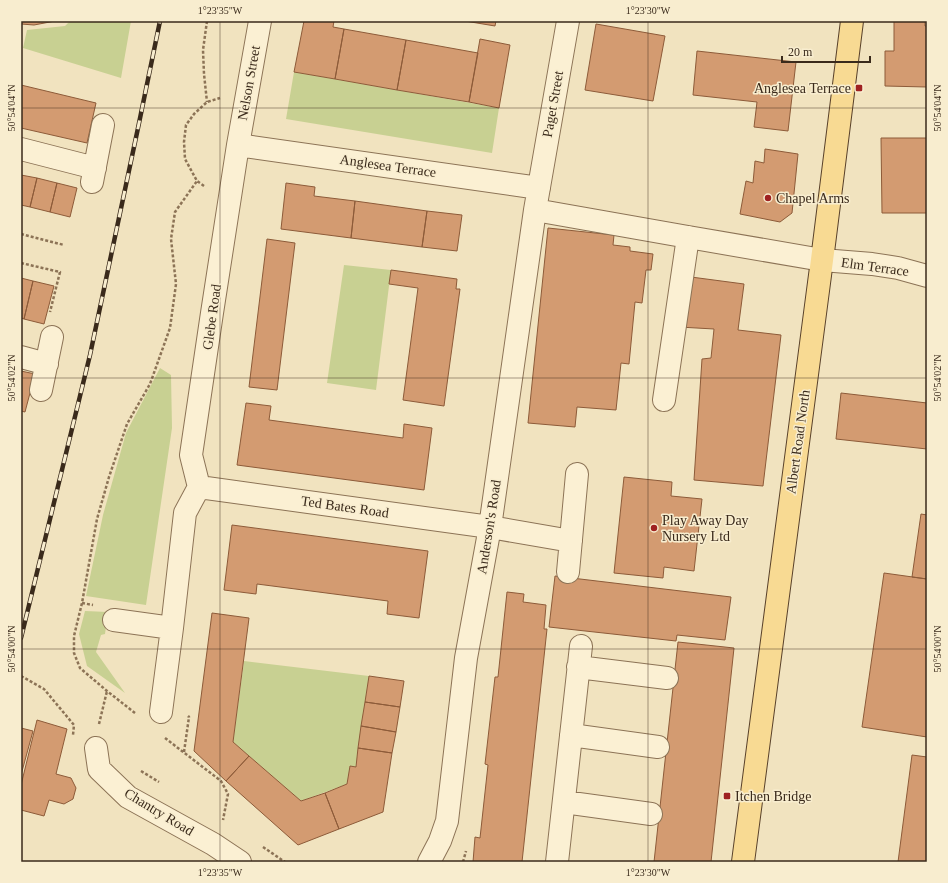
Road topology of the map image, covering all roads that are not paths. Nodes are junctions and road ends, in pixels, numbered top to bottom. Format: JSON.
{"nodes":[{"id":1,"x":260,"y":21,"type":"edge"},
{"id":2,"x":568,"y":21,"type":"edge"},
{"id":3,"x":852,"y":21,"type":"edge"},
{"id":4,"x":103,"y":125,"type":"dead end"},
{"id":5,"x":238,"y":145,"type":"junction"},
{"id":6,"x":21,"y":149,"type":"edge"},
{"id":7,"x":539,"y":188,"type":"junction"},
{"id":8,"x":535,"y":210,"type":"junction"},
{"id":9,"x":688,"y":237,"type":"junction"},
{"id":10,"x":822,"y":260,"type":"junction"},
{"id":11,"x":927,"y":276,"type":"edge"},
{"id":12,"x":52,"y":337,"type":"road end"},
{"id":13,"x":21,"y":357,"type":"edge"},
{"id":14,"x":47,"y":364,"type":"junction"},
{"id":15,"x":41,"y":390,"type":"dead end"},
{"id":16,"x":664,"y":400,"type":"dead end"},
{"id":17,"x":577,"y":474,"type":"dead end"},
{"id":18,"x":200,"y":487,"type":"junction"},
{"id":19,"x":490,"y":527,"type":"junction"},
{"id":20,"x":571,"y":541,"type":"junction"},
{"id":21,"x":568,"y":572,"type":"dead end"},
{"id":22,"x":114,"y":620,"type":"dead end"},
{"id":23,"x":172,"y":628,"type":"junction"},
{"id":24,"x":581,"y":646,"type":"dead end"},
{"id":25,"x":578,"y":667,"type":"junction"},
{"id":26,"x":667,"y":678,"type":"dead end"},
{"id":27,"x":161,"y":712,"type":"dead end"},
{"id":28,"x":571,"y":735,"type":"junction"},
{"id":29,"x":658,"y":747,"type":"dead end"},
{"id":30,"x":96,"y":748,"type":"road end"},
{"id":31,"x":564,"y":802,"type":"junction"},
{"id":32,"x":651,"y":814,"type":"dead end"},
{"id":33,"x":229,"y":861,"type":"edge"},
{"id":34,"x":429,"y":862,"type":"edge"},
{"id":35,"x":557,"y":862,"type":"edge"},
{"id":36,"x":743,"y":862,"type":"edge"}],
"edges":[{"from":1,"to":5,"type":"street","name":"Nelson Street"},
{"from":2,"to":7,"type":"street","name":"Paget Street"},
{"from":3,"to":10,"type":"main road","name":"Albert Road North"},
{"from":4,"to":6,"type":"street"},
{"from":5,"to":7,"type":"street","name":"Anglesea Terrace"},
{"from":5,"to":18,"type":"street","name":"Glebe Road"},
{"from":7,"to":8,"type":"street","name":"Anderson's Road"},
{"from":8,"to":9,"type":"street"},
{"from":8,"to":19,"type":"street","name":"Anderson's Road"},
{"from":9,"to":10,"type":"street"},
{"from":9,"to":16,"type":"street"},
{"from":10,"to":11,"type":"street","name":"Elm Terrace"},
{"from":10,"to":36,"type":"main road","name":"Albert Road North"},
{"from":12,"to":14,"type":"street"},
{"from":13,"to":14,"type":"street"},
{"from":14,"to":15,"type":"street"},
{"from":17,"to":20,"type":"street"},
{"from":18,"to":19,"type":"street","name":"Ted Bates Road"},
{"from":18,"to":23,"type":"street"},
{"from":19,"to":20,"type":"street","name":"Ted Bates Road"},
{"from":19,"to":34,"type":"street","name":"Anderson's Road"},
{"from":20,"to":21,"type":"street"},
{"from":22,"to":23,"type":"street"},
{"from":23,"to":27,"type":"street"},
{"from":24,"to":25,"type":"street"},
{"from":25,"to":26,"type":"street"},
{"from":25,"to":28,"type":"street"},
{"from":28,"to":29,"type":"street"},
{"from":28,"to":31,"type":"street"},
{"from":30,"to":33,"type":"street","name":"Chantry Road"},
{"from":31,"to":32,"type":"street"},
{"from":31,"to":35,"type":"street"}]}
